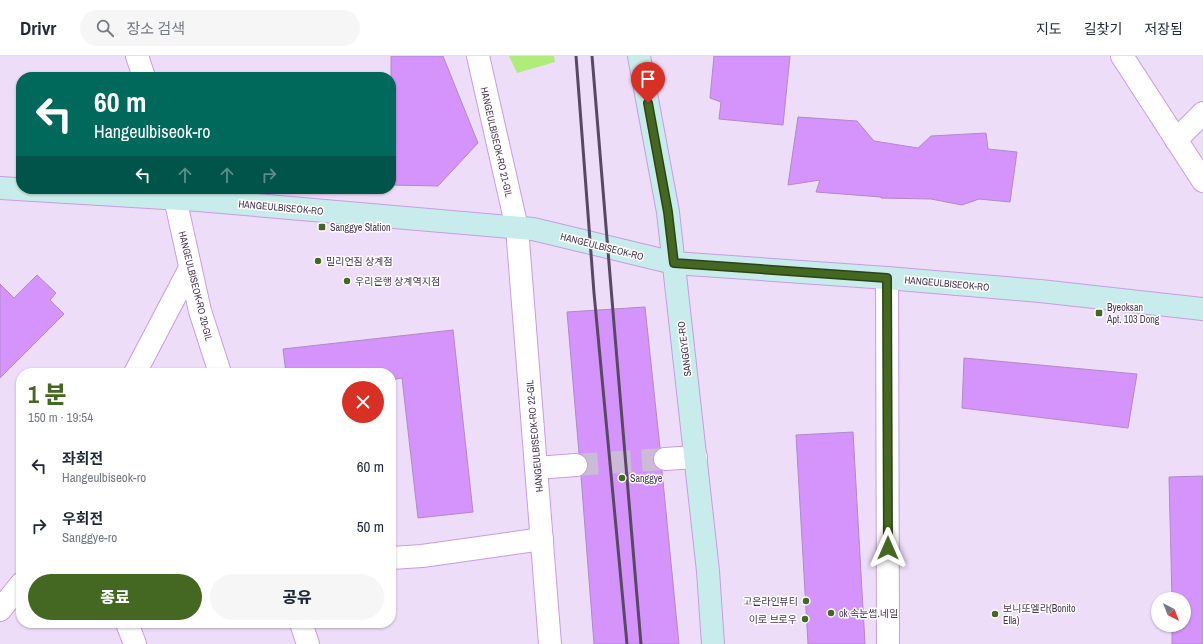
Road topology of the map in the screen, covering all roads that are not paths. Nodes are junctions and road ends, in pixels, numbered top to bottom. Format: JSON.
{"nodes":[{"id":1,"x":137,"y":56,"type":"edge"},
{"id":2,"x":478,"y":56,"type":"edge"},
{"id":3,"x":639,"y":56,"type":"edge"},
{"id":4,"x":1122,"y":56,"type":"edge"},
{"id":5,"x":142,"y":72,"type":"edge"},
{"id":6,"x":1203,"y":113,"type":"edge"},
{"id":7,"x":1176,"y":140,"type":"junction"},
{"id":8,"x":1203,"y":181,"type":"edge"},
{"id":9,"x":0,"y":188,"type":"edge"},
{"id":10,"x":16,"y":189,"type":"edge"},
{"id":11,"x":174,"y":194,"type":"edge"},
{"id":12,"x":517,"y":228,"type":"junction"},
{"id":13,"x":674,"y":263,"type":"junction"},
{"id":14,"x":190,"y":268,"type":"junction"},
{"id":15,"x":887,"y":278,"type":"junction"},
{"id":16,"x":1203,"y":309,"type":"edge"},
{"id":17,"x":138,"y":368,"type":"edge"},
{"id":18,"x":218,"y":368,"type":"edge"},
{"id":19,"x":696,"y":457,"type":"junction"},
{"id":20,"x":665,"y":459,"type":"tunnel mouth"},
{"id":21,"x":576,"y":465,"type":"tunnel mouth"},
{"id":22,"x":536,"y":468,"type":"junction"},
{"id":23,"x":542,"y":538,"type":"junction"},
{"id":24,"x":396,"y":558,"type":"edge"},
{"id":25,"x":16,"y":590,"type":"edge"},
{"id":26,"x":0,"y":610,"type":"edge"},
{"id":27,"x":129,"y":628,"type":"edge"},
{"id":28,"x":303,"y":628,"type":"edge"},
{"id":29,"x":135,"y":644,"type":"edge"},
{"id":30,"x":308,"y":644,"type":"edge"},
{"id":31,"x":550,"y":644,"type":"edge"},
{"id":32,"x":713,"y":644,"type":"edge"},
{"id":33,"x":888,"y":644,"type":"edge"}],
"edges":[{"from":1,"to":5,"type":"street"},
{"from":2,"to":12,"type":"street","name":"HANGEULBISEOK-RO 21-GIL"},
{"from":3,"to":13,"type":"main road","name":"SANGGYE-RO"},
{"from":4,"to":7,"type":"street"},
{"from":6,"to":7,"type":"street"},
{"from":7,"to":8,"type":"street"},
{"from":9,"to":10,"type":"main road","name":"HANGEULBISEOK-RO"},
{"from":11,"to":12,"type":"main road","name":"HANGEULBISEOK-RO"},
{"from":11,"to":14,"type":"street","name":"HANGEULBISEOK-RO 20-GIL"},
{"from":12,"to":13,"type":"main road","name":"HANGEULBISEOK-RO"},
{"from":12,"to":22,"type":"street","name":"HANGEULBISEOK-RO 22-GIL"},
{"from":13,"to":15,"type":"main road","name":"HANGEULBISEOK-RO"},
{"from":13,"to":19,"type":"main road","name":"SANGGYE-RO"},
{"from":14,"to":17,"type":"street"},
{"from":14,"to":18,"type":"street","name":"HANGEULBISEOK-RO 20-GIL"},
{"from":15,"to":16,"type":"main road","name":"HANGEULBISEOK-RO"},
{"from":15,"to":33,"type":"street"},
{"from":19,"to":20,"type":"street"},
{"from":19,"to":32,"type":"main road","name":"SANGGYE-RO"},
{"from":21,"to":22,"type":"street"},
{"from":22,"to":23,"type":"street","name":"HANGEULBISEOK-RO 22-GIL"},
{"from":23,"to":24,"type":"street"},
{"from":23,"to":31,"type":"street","name":"HANGEULBISEOK-RO 22-GIL"},
{"from":25,"to":26,"type":"street"},
{"from":27,"to":29,"type":"street"},
{"from":28,"to":30,"type":"street"}]}
